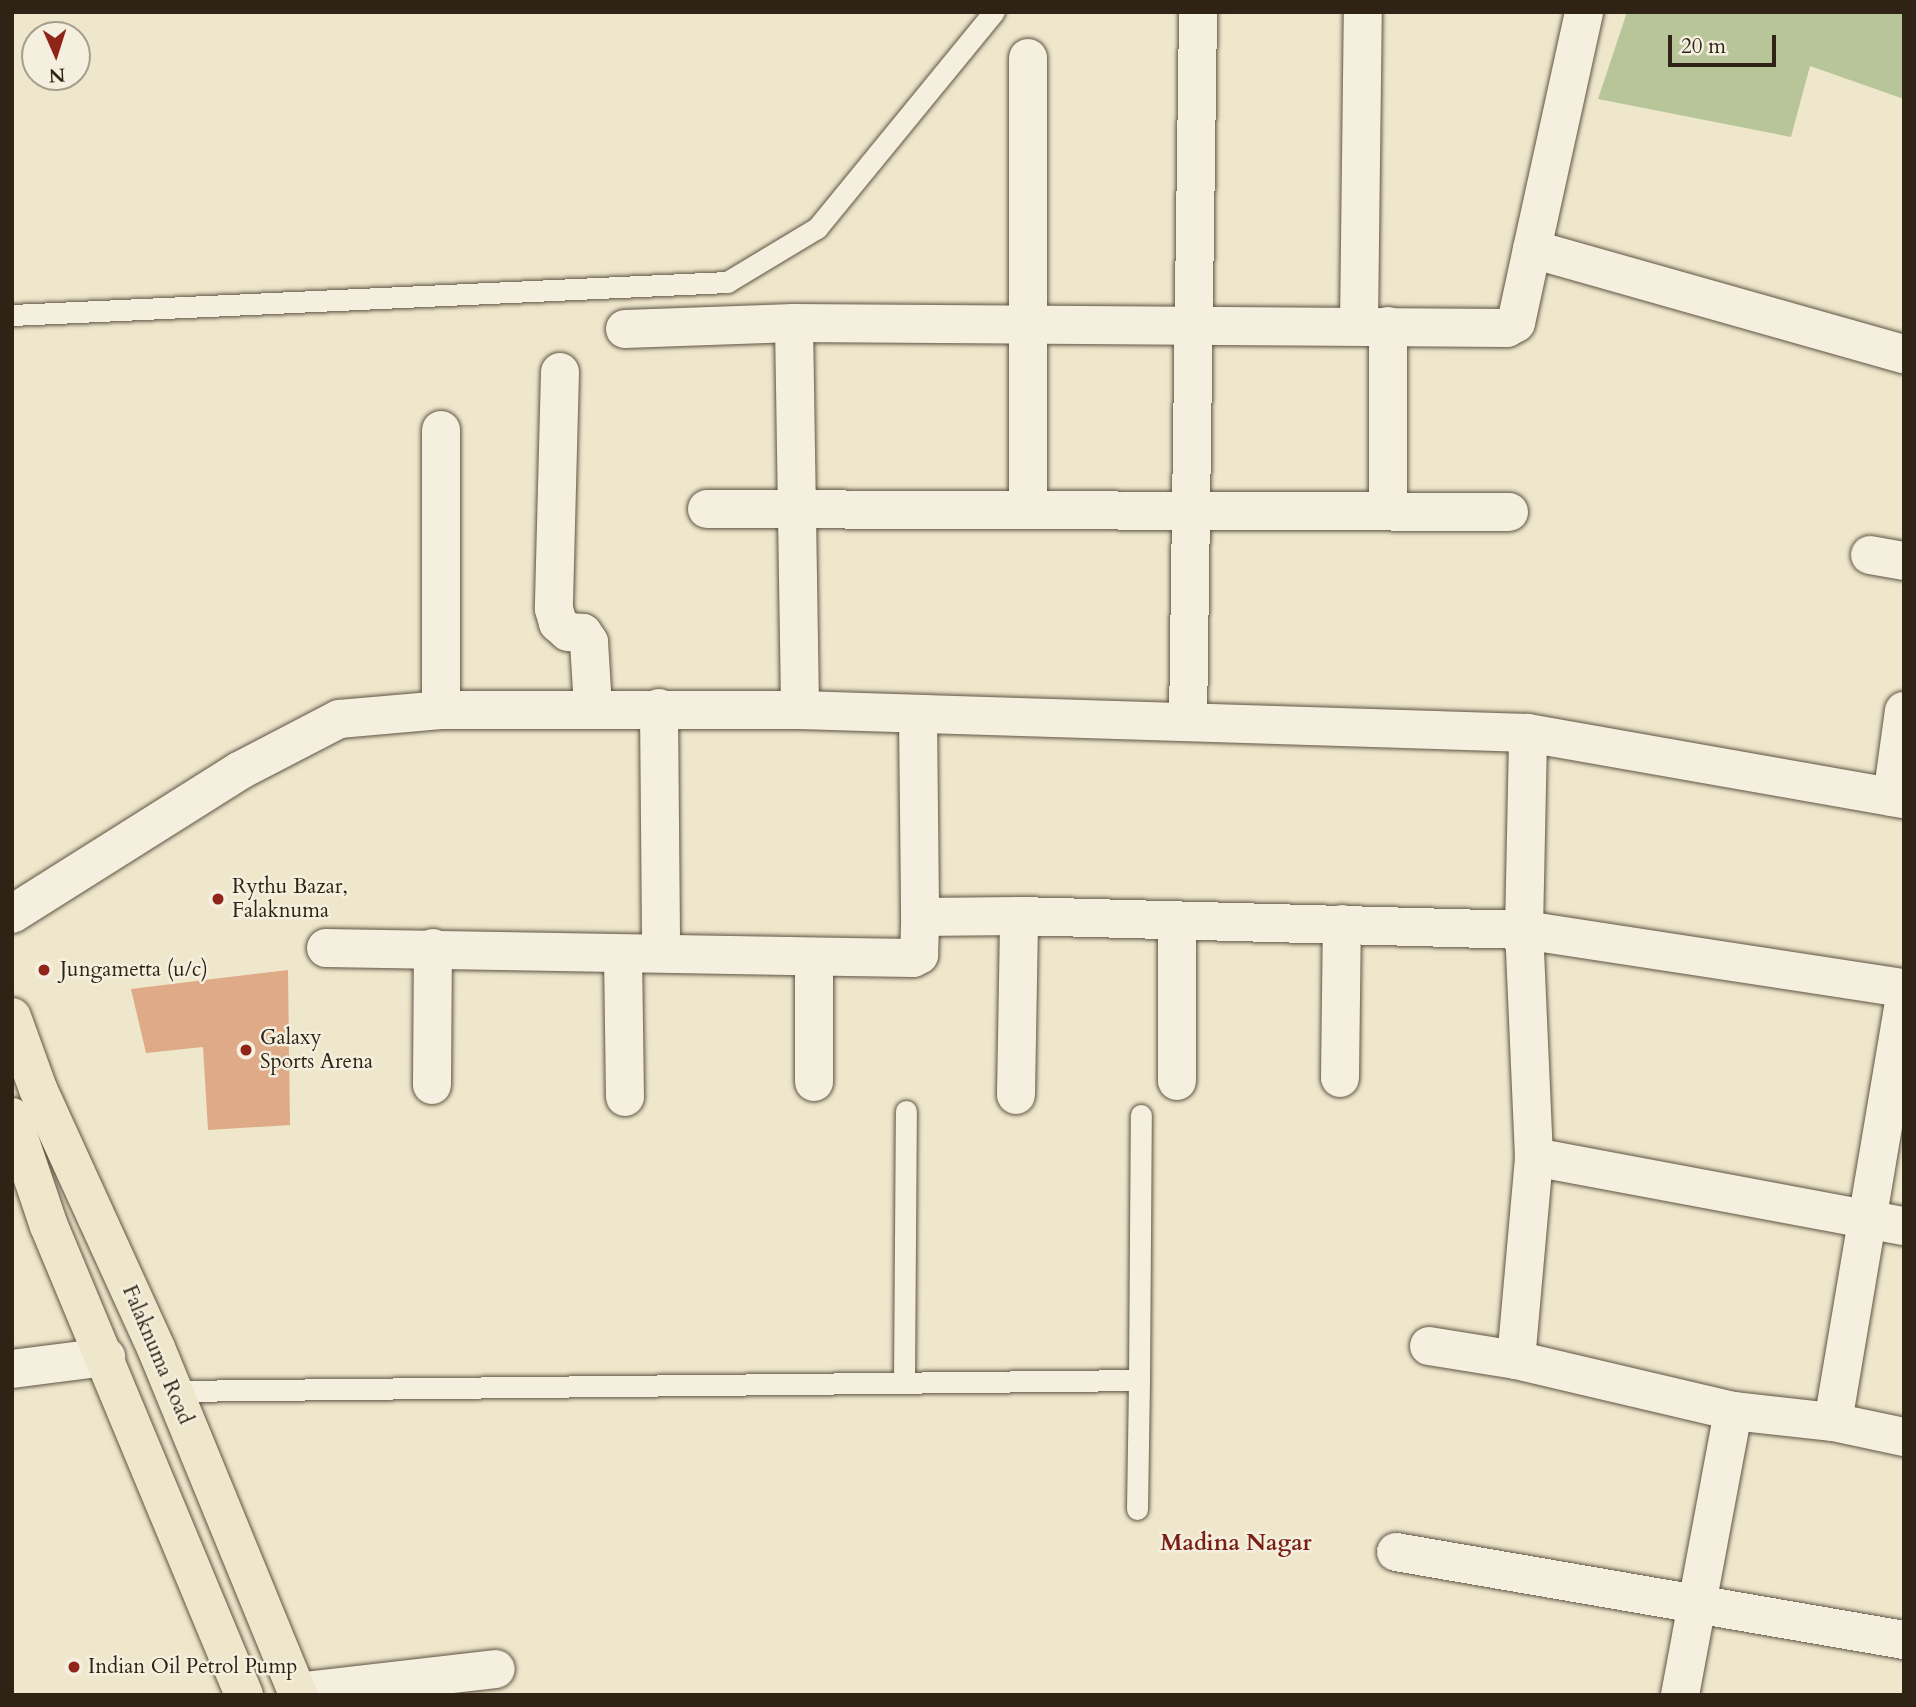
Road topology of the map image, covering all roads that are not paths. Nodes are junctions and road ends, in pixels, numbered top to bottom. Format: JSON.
{"nodes":[{"id":1,"x":994,"y":12,"type":"edge"},
{"id":2,"x":1198,"y":12,"type":"edge"},
{"id":3,"x":1363,"y":12,"type":"edge"},
{"id":4,"x":1584,"y":12,"type":"edge"},
{"id":5,"x":1028,"y":58,"type":"dead end"},
{"id":6,"x":1532,"y":248,"type":"junction"},
{"id":7,"x":12,"y":314,"type":"edge"},
{"id":8,"x":794,"y":323,"type":"junction"},
{"id":9,"x":1374,"y":325,"type":"junction"},
{"id":10,"x":1026,"y":326,"type":"junction"},
{"id":11,"x":1190,"y":327,"type":"junction"},
{"id":12,"x":625,"y":329,"type":"dead end"},
{"id":13,"x":1904,"y":354,"type":"edge"},
{"id":14,"x":560,"y":372,"type":"dead end"},
{"id":15,"x":441,"y":430,"type":"dead end"},
{"id":16,"x":707,"y":509,"type":"dead end"},
{"id":17,"x":797,"y":509,"type":"junction"},
{"id":18,"x":1028,"y":509,"type":"junction"},
{"id":19,"x":1191,"y":510,"type":"junction"},
{"id":20,"x":1388,"y":511,"type":"junction"},
{"id":21,"x":1509,"y":512,"type":"dead end"},
{"id":22,"x":593,"y":708,"type":"junction"},
{"id":23,"x":659,"y":708,"type":"junction"},
{"id":24,"x":441,"y":710,"type":"junction"},
{"id":25,"x":800,"y":710,"type":"junction"},
{"id":26,"x":1904,"y":711,"type":"edge"},
{"id":27,"x":918,"y":716,"type":"junction"},
{"id":28,"x":1188,"y":722,"type":"junction"},
{"id":29,"x":1528,"y":733,"type":"junction"},
{"id":30,"x":1898,"y":798,"type":"edge"},
{"id":31,"x":12,"y":914,"type":"edge"},
{"id":32,"x":1019,"y":916,"type":"junction"},
{"id":33,"x":920,"y":917,"type":"junction"},
{"id":34,"x":1177,"y":921,"type":"junction"},
{"id":35,"x":1342,"y":924,"type":"junction"},
{"id":36,"x":1524,"y":930,"type":"junction"},
{"id":37,"x":327,"y":948,"type":"dead end"},
{"id":38,"x":433,"y":948,"type":"junction"},
{"id":39,"x":661,"y":953,"type":"junction"},
{"id":40,"x":622,"y":954,"type":"junction"},
{"id":41,"x":814,"y":957,"type":"junction"},
{"id":42,"x":1904,"y":988,"type":"edge"},
{"id":43,"x":1904,"y":1000,"type":"edge"},
{"id":44,"x":12,"y":1017,"type":"edge"},
{"id":45,"x":1340,"y":1077,"type":"dead end"},
{"id":46,"x":1177,"y":1081,"type":"dead end"},
{"id":47,"x":814,"y":1082,"type":"dead end"},
{"id":48,"x":432,"y":1085,"type":"dead end"},
{"id":49,"x":1016,"y":1095,"type":"dead end"},
{"id":50,"x":625,"y":1097,"type":"dead end"},
{"id":51,"x":906,"y":1111,"type":"dead end"},
{"id":52,"x":1142,"y":1115,"type":"dead end"},
{"id":53,"x":12,"y":1117,"type":"edge"},
{"id":54,"x":1534,"y":1157,"type":"junction"},
{"id":55,"x":1866,"y":1220,"type":"junction"},
{"id":56,"x":1904,"y":1226,"type":"edge"},
{"id":57,"x":1429,"y":1346,"type":"dead end"},
{"id":58,"x":106,"y":1357,"type":"junction"},
{"id":59,"x":1516,"y":1360,"type":"junction"},
{"id":60,"x":12,"y":1369,"type":"edge"},
{"id":61,"x":1139,"y":1380,"type":"junction"},
{"id":62,"x":904,"y":1382,"type":"junction"},
{"id":63,"x":173,"y":1391,"type":"junction"},
{"id":64,"x":1733,"y":1411,"type":"junction"},
{"id":65,"x":1833,"y":1422,"type":"junction"},
{"id":66,"x":1904,"y":1437,"type":"edge"},
{"id":67,"x":1137,"y":1509,"type":"dead end"},
{"id":68,"x":1396,"y":1552,"type":"dead end"},
{"id":69,"x":1697,"y":1607,"type":"junction"},
{"id":70,"x":1904,"y":1640,"type":"edge"},
{"id":71,"x":496,"y":1669,"type":"dead end"},
{"id":72,"x":297,"y":1693,"type":"edge"},
{"id":73,"x":244,"y":1695,"type":"edge"},
{"id":74,"x":1680,"y":1695,"type":"edge"}],
"edges":[{"from":1,"to":7,"type":"lane"},
{"from":2,"to":11,"type":"street"},
{"from":3,"to":9,"type":"street"},
{"from":4,"to":6,"type":"street"},
{"from":5,"to":10,"type":"street"},
{"from":6,"to":9,"type":"street"},
{"from":6,"to":13,"type":"street"},
{"from":8,"to":10,"type":"street"},
{"from":8,"to":12,"type":"street"},
{"from":8,"to":17,"type":"street"},
{"from":9,"to":11,"type":"street"},
{"from":9,"to":20,"type":"street"},
{"from":10,"to":11,"type":"street"},
{"from":10,"to":18,"type":"street"},
{"from":11,"to":19,"type":"street"},
{"from":14,"to":22,"type":"street"},
{"from":15,"to":24,"type":"street"},
{"from":16,"to":17,"type":"street"},
{"from":17,"to":18,"type":"street"},
{"from":17,"to":25,"type":"street"},
{"from":18,"to":19,"type":"street"},
{"from":19,"to":20,"type":"street"},
{"from":19,"to":28,"type":"street"},
{"from":20,"to":21,"type":"street"},
{"from":22,"to":23,"type":"street"},
{"from":22,"to":24,"type":"street"},
{"from":23,"to":25,"type":"street"},
{"from":23,"to":39,"type":"street"},
{"from":24,"to":31,"type":"street"},
{"from":25,"to":27,"type":"street"},
{"from":26,"to":30,"type":"street"},
{"from":27,"to":28,"type":"street"},
{"from":27,"to":33,"type":"street"},
{"from":28,"to":29,"type":"street"},
{"from":29,"to":30,"type":"street"},
{"from":29,"to":36,"type":"street"},
{"from":32,"to":33,"type":"street"},
{"from":32,"to":34,"type":"street"},
{"from":32,"to":49,"type":"street"},
{"from":33,"to":41,"type":"street"},
{"from":34,"to":35,"type":"street"},
{"from":34,"to":46,"type":"street"},
{"from":35,"to":36,"type":"street"},
{"from":35,"to":45,"type":"street"},
{"from":36,"to":42,"type":"street"},
{"from":36,"to":54,"type":"street"},
{"from":37,"to":38,"type":"street"},
{"from":38,"to":40,"type":"street"},
{"from":38,"to":48,"type":"street"},
{"from":39,"to":40,"type":"street"},
{"from":39,"to":41,"type":"street"},
{"from":40,"to":50,"type":"street"},
{"from":41,"to":47,"type":"street"},
{"from":43,"to":55,"type":"street"},
{"from":44,"to":63,"type":"highway","name":"Falaknuma Road"},
{"from":51,"to":62,"type":"lane"},
{"from":52,"to":61,"type":"lane"},
{"from":53,"to":58,"type":"highway"},
{"from":54,"to":55,"type":"street"},
{"from":54,"to":59,"type":"street"},
{"from":55,"to":56,"type":"street"},
{"from":55,"to":65,"type":"street"},
{"from":57,"to":59,"type":"street"},
{"from":58,"to":60,"type":"street"},
{"from":58,"to":73,"type":"highway"},
{"from":59,"to":64,"type":"street"},
{"from":61,"to":62,"type":"lane"},
{"from":61,"to":67,"type":"lane"},
{"from":62,"to":63,"type":"lane"},
{"from":63,"to":72,"type":"highway","name":"Falaknuma Road"},
{"from":64,"to":65,"type":"street"},
{"from":64,"to":69,"type":"street"},
{"from":65,"to":66,"type":"street"},
{"from":68,"to":69,"type":"street"},
{"from":69,"to":70,"type":"street"},
{"from":69,"to":74,"type":"street"},
{"from":71,"to":72,"type":"street"}]}
